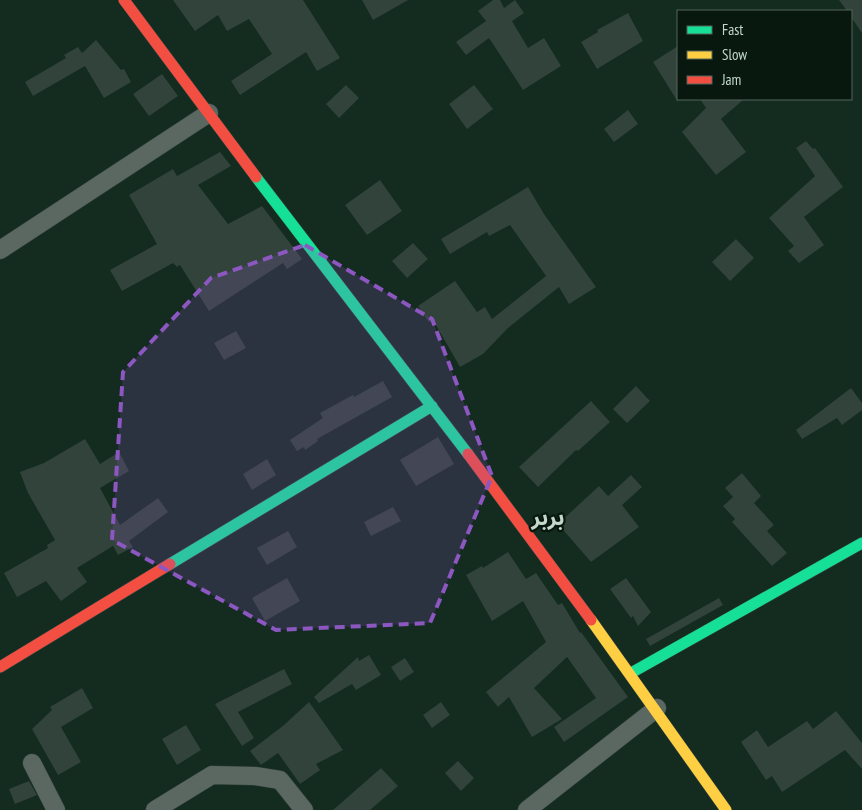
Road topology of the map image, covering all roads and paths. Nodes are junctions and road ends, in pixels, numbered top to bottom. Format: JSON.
{"nodes":[{"id":1,"x":124,"y":0,"type":"edge"},
{"id":2,"x":209,"y":113,"type":"junction"},
{"id":3,"x":0,"y":250,"type":"edge"},
{"id":4,"x":432,"y":406,"type":"junction"},
{"id":5,"x":862,"y":543,"type":"edge"},
{"id":6,"x":0,"y":667,"type":"edge"},
{"id":7,"x":631,"y":673,"type":"junction"},
{"id":8,"x":657,"y":708,"type":"junction"},
{"id":9,"x":32,"y":763,"type":"dead end"},
{"id":10,"x":56,"y":810,"type":"edge"},
{"id":11,"x":155,"y":810,"type":"edge"},
{"id":12,"x":304,"y":810,"type":"edge"},
{"id":13,"x":527,"y":810,"type":"edge"},
{"id":14,"x":726,"y":810,"type":"edge"}],
"edges":[{"from":1,"to":2,"type":"street"},
{"from":2,"to":3,"type":"street"},
{"from":2,"to":4,"type":"street"},
{"from":4,"to":6,"type":"street"},
{"from":4,"to":7,"type":"street"},
{"from":5,"to":7,"type":"street"},
{"from":7,"to":8,"type":"street"},
{"from":8,"to":13,"type":"street"},
{"from":8,"to":14,"type":"street"},
{"from":9,"to":10,"type":"street"},
{"from":11,"to":12,"type":"street"}]}
